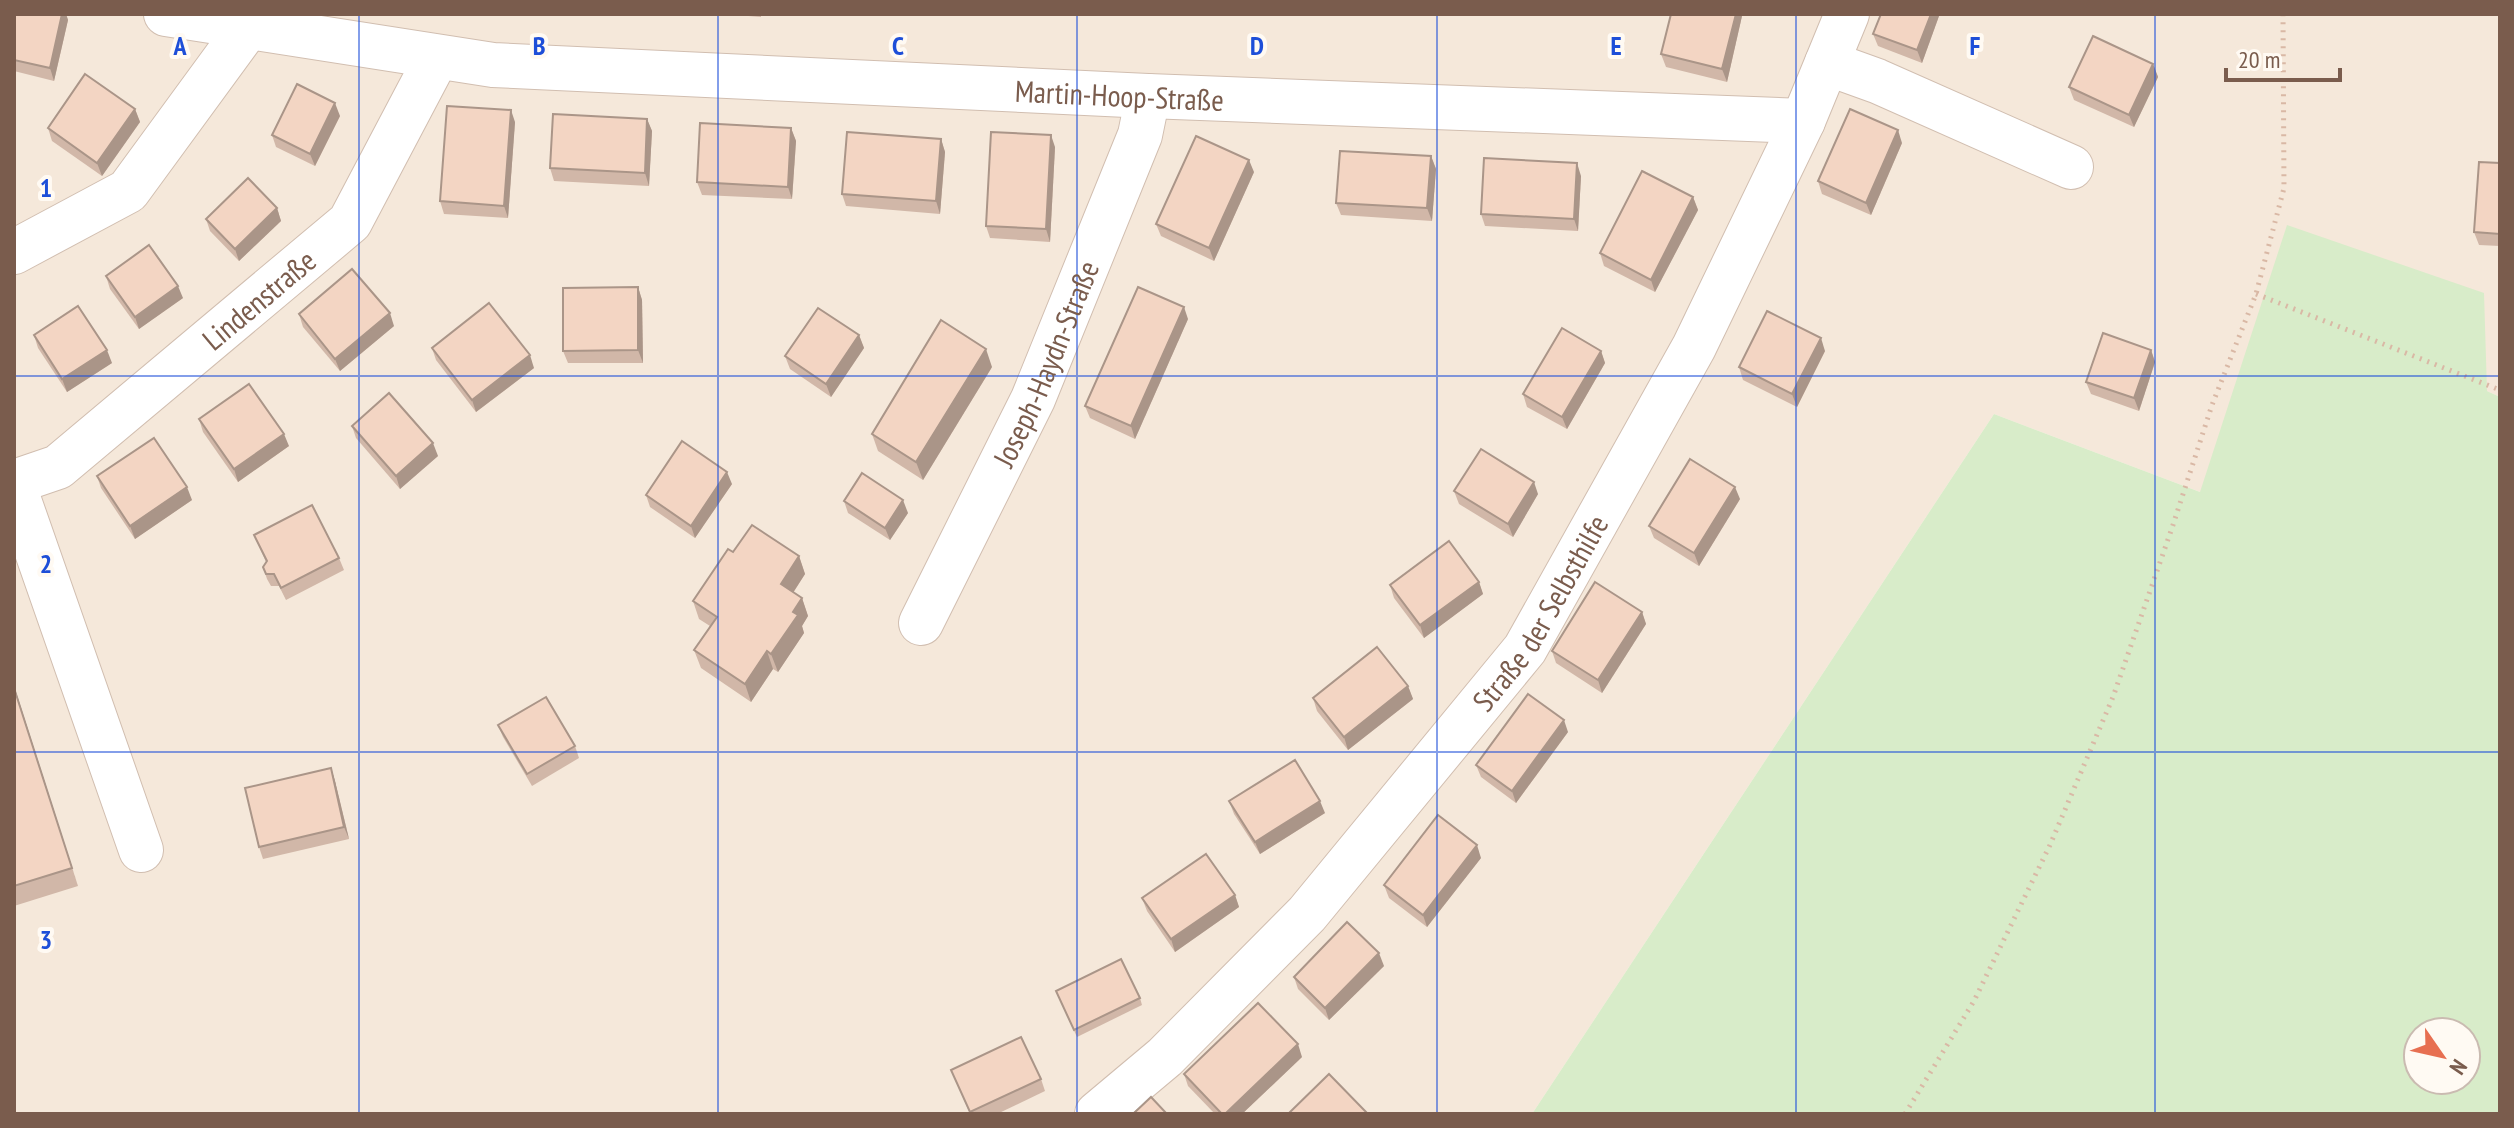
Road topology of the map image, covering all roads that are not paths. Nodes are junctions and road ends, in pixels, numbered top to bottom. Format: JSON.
{"nodes":[{"id":1,"x":166,"y":14,"type":"edge"},
{"id":2,"x":1847,"y":14,"type":"edge"},
{"id":3,"x":248,"y":27,"type":"junction"},
{"id":4,"x":437,"y":57,"type":"junction"},
{"id":5,"x":1827,"y":63,"type":"junction"},
{"id":6,"x":1148,"y":96,"type":"junction"},
{"id":7,"x":1803,"y":121,"type":"junction"},
{"id":8,"x":2071,"y":167,"type":"dead end"},
{"id":9,"x":14,"y":252,"type":"edge"},
{"id":10,"x":14,"y":484,"type":"edge"},
{"id":11,"x":921,"y":623,"type":"dead end"},
{"id":12,"x":141,"y":850,"type":"dead end"},
{"id":13,"x":1097,"y":1114,"type":"edge"}],
"edges":[{"from":1,"to":3,"type":"street","name":"Martin-Hoop-Straße"},
{"from":2,"to":5,"type":"street","name":"Straße der Selbsthilfe"},
{"from":3,"to":4,"type":"street","name":"Martin-Hoop-Straße"},
{"from":3,"to":9,"type":"street"},
{"from":4,"to":6,"type":"street","name":"Martin-Hoop-Straße"},
{"from":4,"to":10,"type":"street","name":"Lindenstraße"},
{"from":5,"to":7,"type":"street","name":"Straße der Selbsthilfe"},
{"from":5,"to":8,"type":"street"},
{"from":6,"to":7,"type":"street","name":"Martin-Hoop-Straße"},
{"from":6,"to":11,"type":"street","name":"Joseph-Haydn-Straße"},
{"from":7,"to":13,"type":"street","name":"Straße der Selbsthilfe"},
{"from":10,"to":12,"type":"street"}]}
